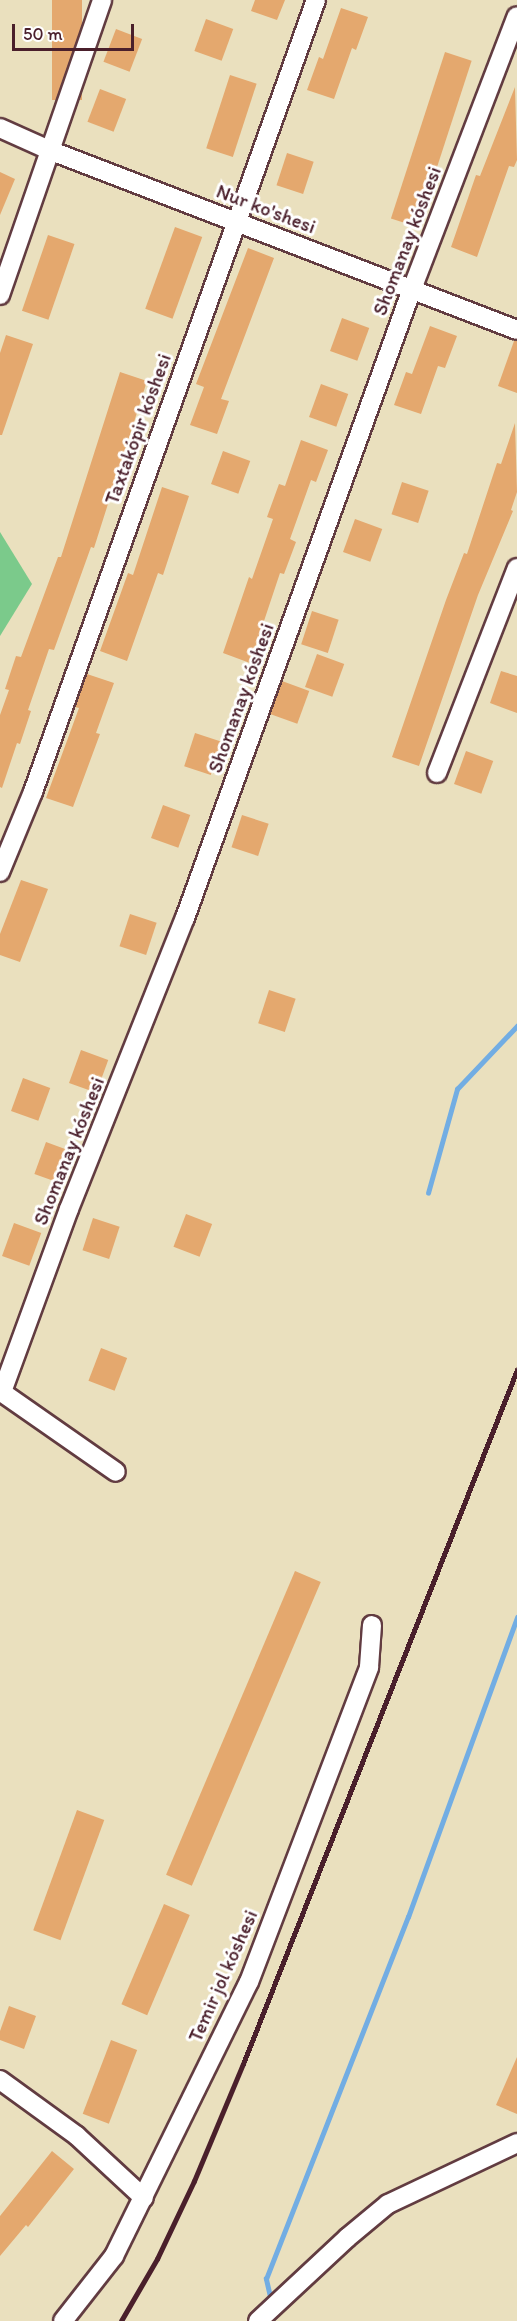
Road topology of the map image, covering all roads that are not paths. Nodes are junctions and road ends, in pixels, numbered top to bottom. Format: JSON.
{"nodes":[{"id":1,"x":102,"y":0,"type":"edge"},
{"id":2,"x":316,"y":0,"type":"edge"},
{"id":3,"x":517,"y":16,"type":"edge"},
{"id":4,"x":0,"y":128,"type":"edge"},
{"id":5,"x":49,"y":150,"type":"junction"},
{"id":6,"x":237,"y":221,"type":"junction"},
{"id":7,"x":412,"y":289,"type":"junction"},
{"id":8,"x":0,"y":295,"type":"edge"},
{"id":9,"x":517,"y":330,"type":"edge"},
{"id":10,"x":517,"y":568,"type":"edge"},
{"id":11,"x":437,"y":773,"type":"dead end"},
{"id":12,"x":0,"y":872,"type":"edge"},
{"id":13,"x":1,"y":1392,"type":"edge"},
{"id":14,"x":116,"y":1472,"type":"dead end"},
{"id":15,"x":372,"y":1625,"type":"dead end"},
{"id":16,"x":0,"y":2080,"type":"edge"},
{"id":17,"x":517,"y":2143,"type":"edge"},
{"id":18,"x":144,"y":2198,"type":"junction"},
{"id":19,"x":63,"y":2321,"type":"edge"},
{"id":20,"x":258,"y":2321,"type":"edge"}],
"edges":[{"from":1,"to":5,"type":"street"},
{"from":2,"to":6,"type":"street","name":"Taxtakópir kóshesi"},
{"from":3,"to":7,"type":"street","name":"Shomanay kóshesi"},
{"from":4,"to":5,"type":"street","name":"Nur ko'shesi"},
{"from":5,"to":6,"type":"street","name":"Nur ko'shesi"},
{"from":5,"to":8,"type":"street"},
{"from":6,"to":7,"type":"street","name":"Nur ko'shesi"},
{"from":6,"to":12,"type":"street","name":"Taxtakópir kóshesi"},
{"from":7,"to":9,"type":"street","name":"Nur ko'shesi"},
{"from":7,"to":13,"type":"street","name":"Shomanay kóshesi"},
{"from":10,"to":11,"type":"street"},
{"from":13,"to":14,"type":"street"},
{"from":15,"to":18,"type":"street","name":"Temir jol kóshesi"},
{"from":16,"to":18,"type":"street"},
{"from":17,"to":20,"type":"street"},
{"from":18,"to":19,"type":"street","name":"Temir jol kóshesi"}]}
